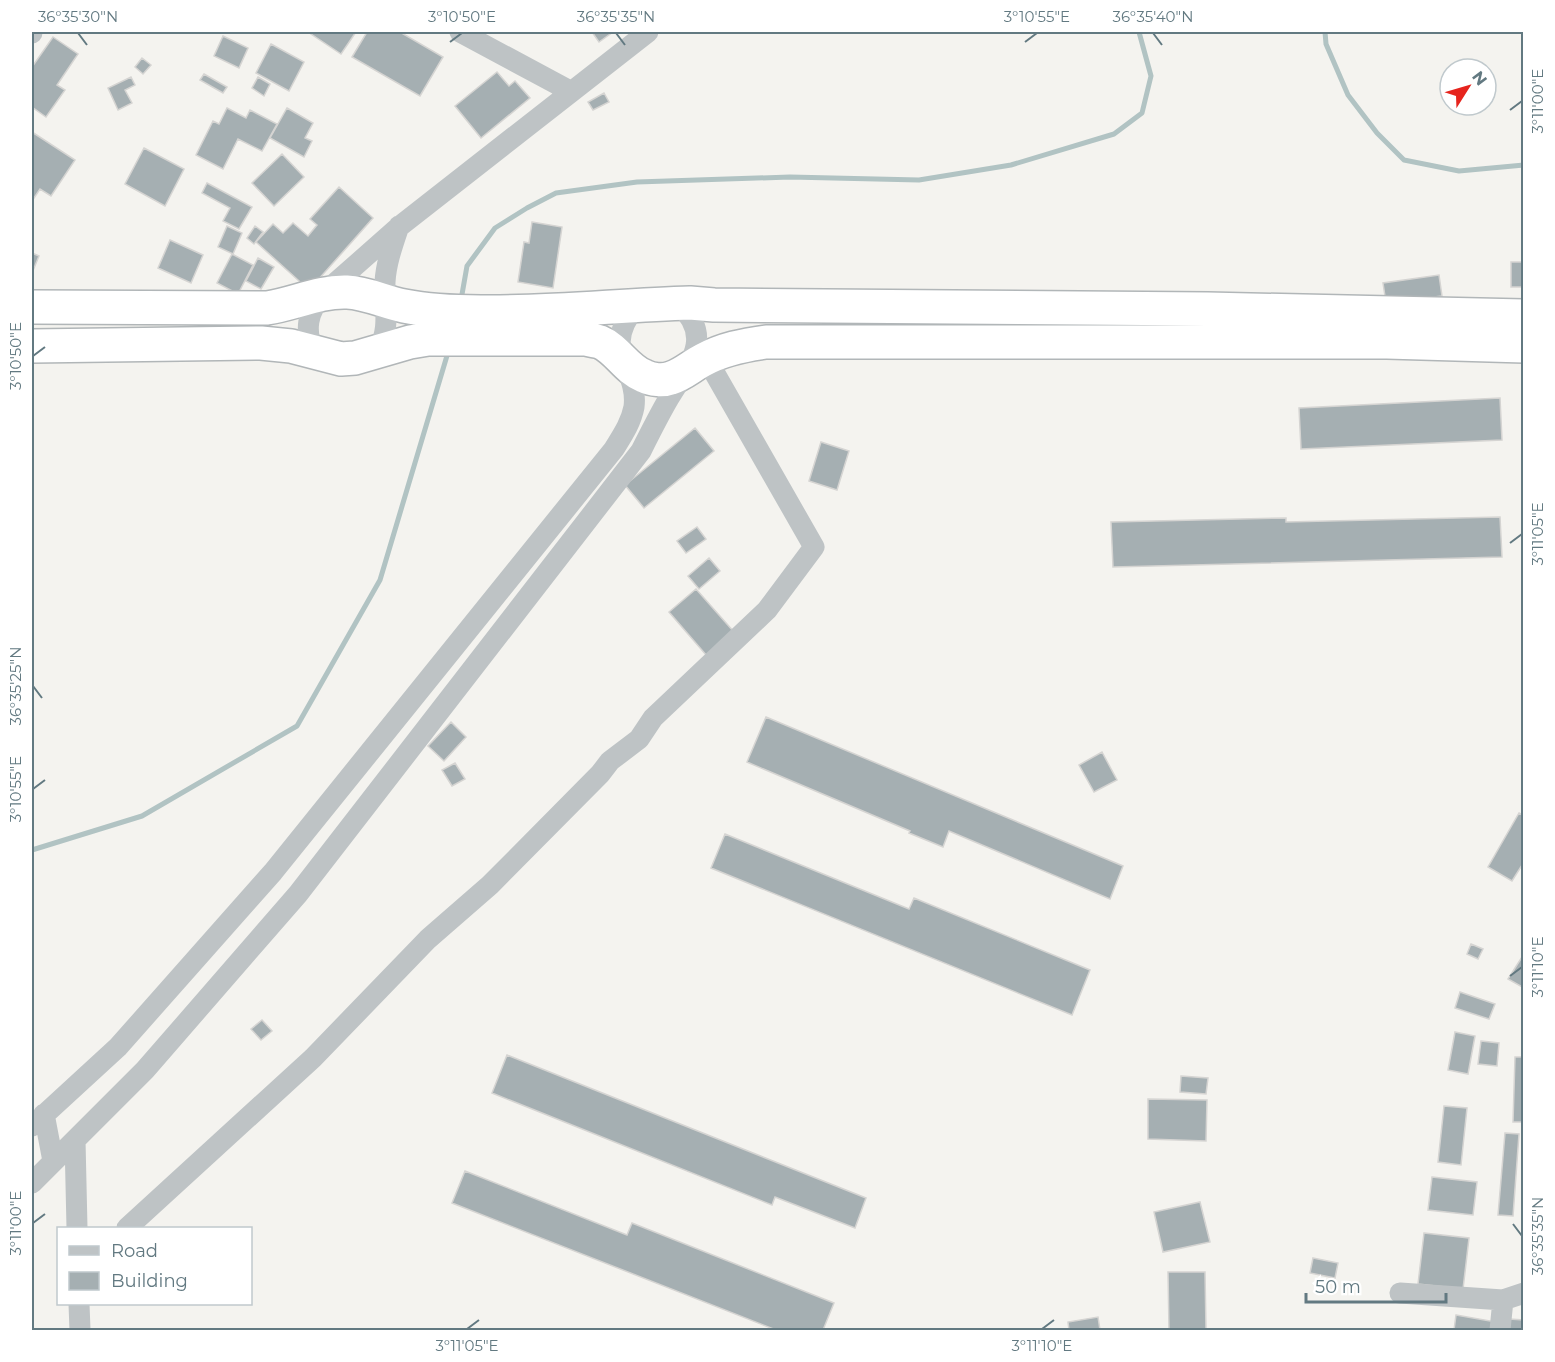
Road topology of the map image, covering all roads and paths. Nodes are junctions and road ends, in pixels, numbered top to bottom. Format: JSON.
{"nodes":[{"id":1,"x":460,"y":32,"type":"edge"},
{"id":2,"x":648,"y":32,"type":"edge"},
{"id":3,"x":570,"y":92,"type":"junction"},
{"id":4,"x":400,"y":226,"type":"junction"},
{"id":5,"x":324,"y":293,"type":"junction"},
{"id":6,"x":386,"y":301,"type":"junction"},
{"id":7,"x":678,"y":304,"type":"junction"},
{"id":8,"x":636,"y":306,"type":"junction"},
{"id":9,"x":32,"y":307,"type":"edge"},
{"id":10,"x":1524,"y":316,"type":"edge"},
{"id":11,"x":32,"y":346,"type":"edge"},
{"id":12,"x":1524,"y":346,"type":"edge"},
{"id":13,"x":378,"y":352,"type":"junction"},
{"id":14,"x":314,"y":353,"type":"junction"},
{"id":15,"x":623,"y":362,"type":"junction"},
{"id":16,"x":697,"y":363,"type":"junction"},
{"id":17,"x":38,"y":1120,"type":"edge"},
{"id":18,"x":75,"y":1140,"type":"junction"},
{"id":19,"x":53,"y":1161,"type":"junction"},
{"id":20,"x":32,"y":1183,"type":"edge"},
{"id":21,"x":77,"y":1227,"type":"edge"},
{"id":22,"x":128,"y":1227,"type":"edge"},
{"id":23,"x":1400,"y":1293,"type":"dead end"},
{"id":24,"x":1524,"y":1293,"type":"edge"},
{"id":25,"x":1503,"y":1300,"type":"junction"},
{"id":26,"x":80,"y":1305,"type":"edge"},
{"id":27,"x":80,"y":1330,"type":"edge"},
{"id":28,"x":1500,"y":1330,"type":"edge"}],
"edges":[{"from":1,"to":3,"type":"street"},
{"from":2,"to":3,"type":"street"},
{"from":3,"to":4,"type":"street"},
{"from":4,"to":5,"type":"street"},
{"from":4,"to":6,"type":"street"},
{"from":5,"to":6,"type":"highway"},
{"from":5,"to":9,"type":"highway"},
{"from":5,"to":14,"type":"street"},
{"from":6,"to":8,"type":"highway"},
{"from":6,"to":13,"type":"street"},
{"from":7,"to":8,"type":"highway"},
{"from":7,"to":10,"type":"highway"},
{"from":7,"to":16,"type":"street"},
{"from":8,"to":15,"type":"street"},
{"from":11,"to":14,"type":"highway"},
{"from":12,"to":16,"type":"highway"},
{"from":13,"to":14,"type":"highway"},
{"from":13,"to":15,"type":"highway"},
{"from":15,"to":16,"type":"highway"},
{"from":15,"to":17,"type":"street"},
{"from":16,"to":18,"type":"street"},
{"from":16,"to":22,"type":"street"},
{"from":17,"to":19,"type":"street"},
{"from":18,"to":19,"type":"street"},
{"from":18,"to":21,"type":"street"},
{"from":19,"to":20,"type":"street"},
{"from":23,"to":25,"type":"street"},
{"from":24,"to":25,"type":"street"},
{"from":25,"to":28,"type":"street"},
{"from":26,"to":27,"type":"street"}]}
